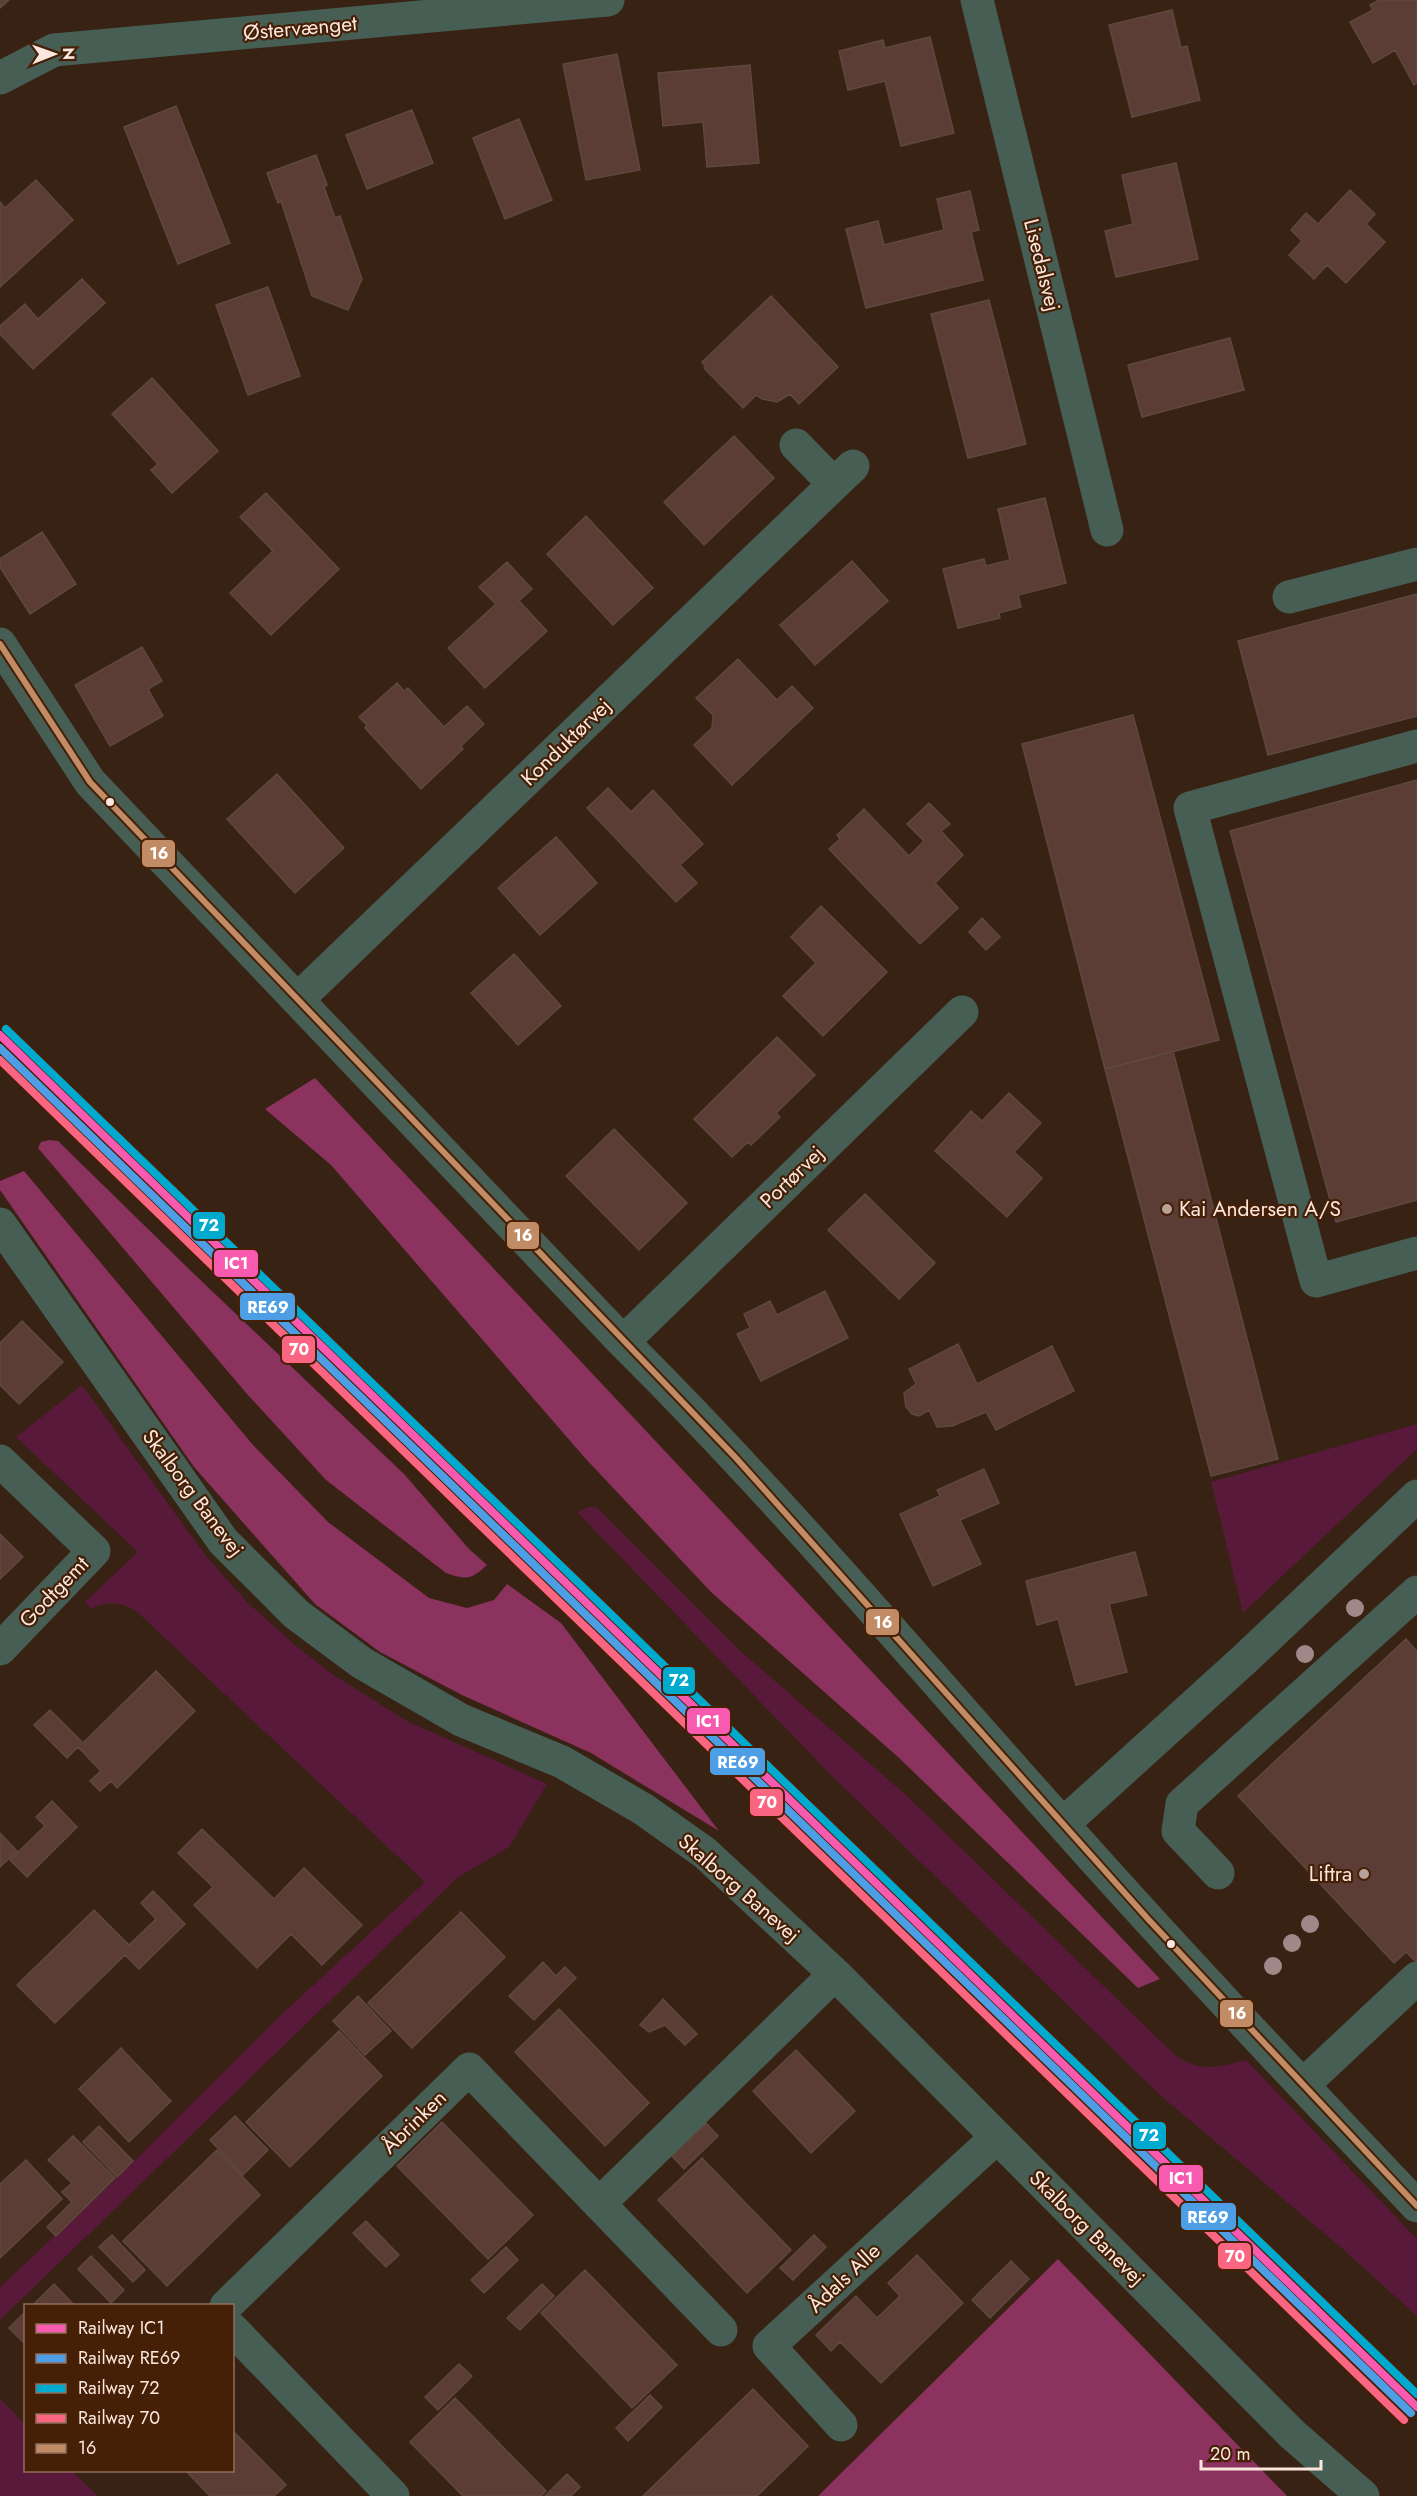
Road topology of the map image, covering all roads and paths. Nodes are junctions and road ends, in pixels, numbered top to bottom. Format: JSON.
{"nodes":[{"id":1,"x":608,"y":0,"type":"edge"},
{"id":2,"x":977,"y":0,"type":"edge"},
{"id":3,"x":0,"y":78,"type":"edge"},
{"id":4,"x":796,"y":445,"type":"dead end"},
{"id":5,"x":1107,"y":530,"type":"dead end"},
{"id":6,"x":1417,"y":564,"type":"edge"},
{"id":7,"x":1289,"y":597,"type":"dead end"},
{"id":8,"x":0,"y":644,"type":"edge"},
{"id":9,"x":1417,"y":746,"type":"edge"},
{"id":10,"x":298,"y":999,"type":"junction"},
{"id":11,"x":962,"y":1012,"type":"dead end"},
{"id":12,"x":0,"y":1224,"type":"edge"},
{"id":13,"x":1417,"y":1253,"type":"edge"},
{"id":14,"x":623,"y":1342,"type":"junction"},
{"id":15,"x":0,"y":1461,"type":"edge"},
{"id":16,"x":1417,"y":1497,"type":"edge"},
{"id":17,"x":1417,"y":1592,"type":"edge"},
{"id":18,"x":0,"y":1649,"type":"edge"},
{"id":19,"x":1063,"y":1824,"type":"junction"},
{"id":20,"x":1218,"y":1872,"type":"dead end"},
{"id":21,"x":835,"y":1974,"type":"junction"},
{"id":22,"x":1417,"y":1978,"type":"edge"},
{"id":23,"x":1303,"y":2085,"type":"junction"},
{"id":24,"x":997,"y":2137,"type":"junction"},
{"id":25,"x":599,"y":2204,"type":"junction"},
{"id":26,"x":1417,"y":2206,"type":"edge"},
{"id":27,"x":228,"y":2304,"type":"edge"},
{"id":28,"x":721,"y":2330,"type":"dead end"},
{"id":29,"x":234,"y":2331,"type":"edge"},
{"id":30,"x":841,"y":2425,"type":"dead end"},
{"id":31,"x":393,"y":2496,"type":"edge"},
{"id":32,"x":1363,"y":2496,"type":"edge"}],
"edges":[{"from":1,"to":3,"type":"street","name":"Østervænget"},
{"from":2,"to":5,"type":"street","name":"Lisedalsvej"},
{"from":4,"to":10,"type":"street","name":"Konduktørvej"},
{"from":6,"to":7,"type":"street"},
{"from":8,"to":10,"type":"street"},
{"from":9,"to":13,"type":"street"},
{"from":10,"to":14,"type":"street"},
{"from":11,"to":14,"type":"street","name":"Portørvej"},
{"from":12,"to":21,"type":"street","name":"Skalborg Banevej"},
{"from":14,"to":19,"type":"street"},
{"from":15,"to":18,"type":"street","name":"Godtgemt"},
{"from":16,"to":19,"type":"street"},
{"from":17,"to":20,"type":"street"},
{"from":19,"to":23,"type":"street"},
{"from":21,"to":24,"type":"street","name":"Skalborg Banevej"},
{"from":21,"to":25,"type":"street"},
{"from":22,"to":23,"type":"street"},
{"from":23,"to":26,"type":"street"},
{"from":24,"to":30,"type":"street","name":"Ådals Alle"},
{"from":24,"to":32,"type":"street","name":"Skalborg Banevej"},
{"from":25,"to":27,"type":"street","name":"Åbrinken"},
{"from":25,"to":28,"type":"street","name":"Åbrinken"},
{"from":29,"to":31,"type":"street"}]}
